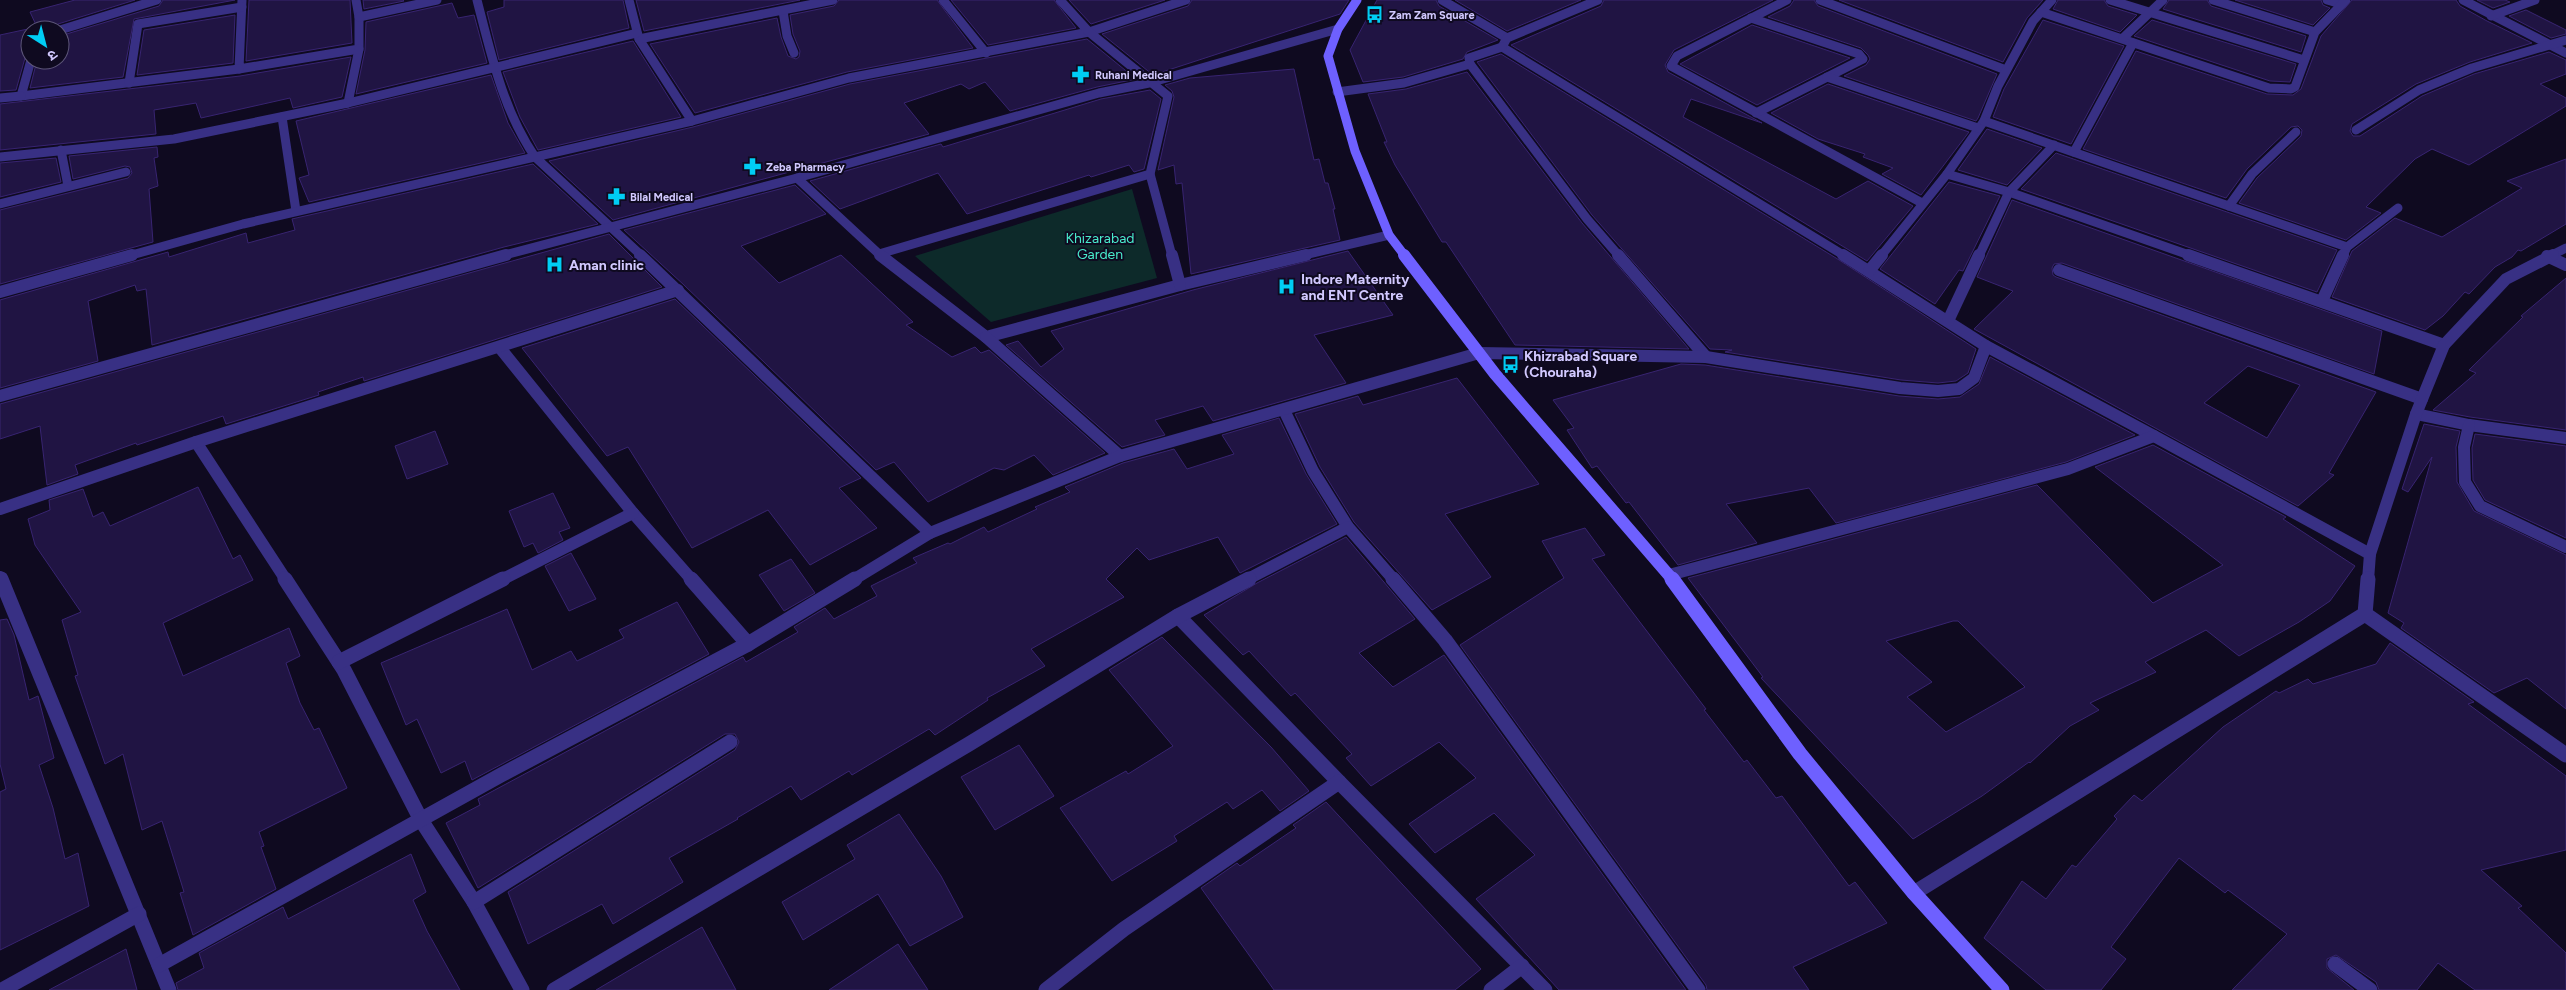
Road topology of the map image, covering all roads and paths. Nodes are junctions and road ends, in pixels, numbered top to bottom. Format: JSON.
{"nodes":[{"id":1,"x":157,"y":0,"type":"edge"},
{"id":2,"x":356,"y":0,"type":"edge"},
{"id":3,"x":437,"y":0,"type":"edge"},
{"id":4,"x":476,"y":0,"type":"edge"},
{"id":5,"x":629,"y":0,"type":"edge"},
{"id":6,"x":833,"y":0,"type":"edge"},
{"id":7,"x":943,"y":0,"type":"edge"},
{"id":8,"x":1186,"y":0,"type":"edge"},
{"id":9,"x":1357,"y":0,"type":"edge"},
{"id":10,"x":1442,"y":0,"type":"edge"},
{"id":11,"x":1598,"y":0,"type":"edge"},
{"id":12,"x":1787,"y":0,"type":"edge"},
{"id":13,"x":1820,"y":0,"type":"edge"},
{"id":14,"x":2052,"y":0,"type":"edge"},
{"id":15,"x":2110,"y":0,"type":"edge"},
{"id":16,"x":2163,"y":0,"type":"edge"},
{"id":17,"x":2213,"y":0,"type":"edge"},
{"id":18,"x":2327,"y":0,"type":"edge"},
{"id":19,"x":2463,"y":0,"type":"edge"},
{"id":20,"x":2535,"y":0,"type":"edge"},
{"id":21,"x":1064,"y":1,"type":"edge"},
{"id":22,"x":2344,"y":2,"type":"edge"},
{"id":23,"x":242,"y":4,"type":"edge"},
{"id":24,"x":783,"y":11,"type":"junction"},
{"id":25,"x":2041,"y":12,"type":"junction"},
{"id":26,"x":2149,"y":13,"type":"junction"},
{"id":27,"x":2491,"y":16,"type":"junction"},
{"id":28,"x":359,"y":17,"type":"junction"},
{"id":29,"x":1752,"y":18,"type":"junction"},
{"id":30,"x":70,"y":27,"type":"edge"},
{"id":31,"x":1338,"y":29,"type":"junction"},
{"id":32,"x":1089,"y":32,"type":"junction"},
{"id":33,"x":2315,"y":32,"type":"junction"},
{"id":34,"x":638,"y":36,"type":"junction"},
{"id":35,"x":2123,"y":38,"type":"junction"},
{"id":36,"x":2566,"y":40,"type":"edge"},
{"id":37,"x":1504,"y":42,"type":"junction"},
{"id":38,"x":2133,"y":43,"type":"junction"},
{"id":39,"x":2548,"y":45,"type":"junction"},
{"id":40,"x":359,"y":49,"type":"junction"},
{"id":41,"x":794,"y":53,"type":"dead end"},
{"id":42,"x":986,"y":53,"type":"junction"},
{"id":43,"x":2566,"y":53,"type":"edge"},
{"id":44,"x":2304,"y":60,"type":"junction"},
{"id":45,"x":1470,"y":64,"type":"junction"},
{"id":46,"x":495,"y":67,"type":"junction"},
{"id":47,"x":28,"y":70,"type":"edge"},
{"id":48,"x":239,"y":70,"type":"junction"},
{"id":49,"x":2006,"y":70,"type":"junction"},
{"id":50,"x":1827,"y":77,"type":"junction"},
{"id":51,"x":130,"y":83,"type":"junction"},
{"id":52,"x":1149,"y":83,"type":"junction"},
{"id":53,"x":1336,"y":92,"type":"junction"},
{"id":54,"x":21,"y":96,"type":"junction"},
{"id":55,"x":0,"y":98,"type":"edge"},
{"id":56,"x":348,"y":103,"type":"junction"},
{"id":57,"x":1756,"y":113,"type":"junction"},
{"id":58,"x":282,"y":117,"type":"junction"},
{"id":59,"x":692,"y":121,"type":"junction"},
{"id":60,"x":1981,"y":125,"type":"junction"},
{"id":61,"x":2356,"y":130,"type":"dead end"},
{"id":62,"x":2296,"y":132,"type":"dead end"},
{"id":63,"x":2054,"y":145,"type":"junction"},
{"id":64,"x":61,"y":150,"type":"junction"},
{"id":65,"x":2074,"y":152,"type":"junction"},
{"id":66,"x":0,"y":157,"type":"edge"},
{"id":67,"x":535,"y":157,"type":"junction"},
{"id":68,"x":126,"y":172,"type":"dead end"},
{"id":69,"x":1150,"y":174,"type":"junction"},
{"id":70,"x":1947,"y":174,"type":"junction"},
{"id":71,"x":797,"y":178,"type":"junction"},
{"id":72,"x":68,"y":186,"type":"junction"},
{"id":73,"x":2009,"y":192,"type":"junction"},
{"id":74,"x":1922,"y":203,"type":"junction"},
{"id":75,"x":0,"y":204,"type":"edge"},
{"id":76,"x":2228,"y":206,"type":"junction"},
{"id":77,"x":2398,"y":208,"type":"dead end"},
{"id":78,"x":296,"y":211,"type":"junction"},
{"id":79,"x":608,"y":227,"type":"junction"},
{"id":80,"x":1389,"y":235,"type":"junction"},
{"id":81,"x":2347,"y":248,"type":"junction"},
{"id":82,"x":2566,"y":248,"type":"edge"},
{"id":83,"x":879,"y":254,"type":"junction"},
{"id":84,"x":2547,"y":256,"type":"junction"},
{"id":85,"x":2566,"y":265,"type":"edge"},
{"id":86,"x":2059,"y":270,"type":"dead end"},
{"id":87,"x":1869,"y":271,"type":"junction"},
{"id":88,"x":1180,"y":285,"type":"junction"},
{"id":89,"x":678,"y":290,"type":"junction"},
{"id":90,"x":0,"y":292,"type":"edge"},
{"id":91,"x":2322,"y":301,"type":"junction"},
{"id":92,"x":1948,"y":321,"type":"junction"},
{"id":93,"x":986,"y":337,"type":"junction"},
{"id":94,"x":2444,"y":345,"type":"junction"},
{"id":95,"x":1986,"y":346,"type":"junction"},
{"id":96,"x":500,"y":348,"type":"junction"},
{"id":97,"x":1479,"y":353,"type":"junction"},
{"id":98,"x":1706,"y":356,"type":"junction"},
{"id":99,"x":0,"y":396,"type":"edge"},
{"id":100,"x":2422,"y":400,"type":"junction"},
{"id":101,"x":1284,"y":410,"type":"junction"},
{"id":102,"x":2416,"y":414,"type":"junction"},
{"id":103,"x":2469,"y":425,"type":"junction"},
{"id":104,"x":2154,"y":436,"type":"junction"},
{"id":105,"x":2566,"y":438,"type":"edge"},
{"id":106,"x":196,"y":442,"type":"junction"},
{"id":107,"x":1120,"y":456,"type":"junction"},
{"id":108,"x":0,"y":509,"type":"edge"},
{"id":109,"x":632,"y":513,"type":"junction"},
{"id":110,"x":1348,"y":527,"type":"junction"},
{"id":111,"x":930,"y":533,"type":"junction"},
{"id":112,"x":2566,"y":547,"type":"edge"},
{"id":113,"x":2370,"y":554,"type":"junction"},
{"id":114,"x":1669,"y":575,"type":"junction"},
{"id":115,"x":0,"y":576,"type":"edge"},
{"id":116,"x":2365,"y":614,"type":"junction"},
{"id":117,"x":1178,"y":616,"type":"junction"},
{"id":118,"x":748,"y":644,"type":"junction"},
{"id":119,"x":339,"y":662,"type":"junction"},
{"id":120,"x":730,"y":742,"type":"dead end"},
{"id":121,"x":2566,"y":755,"type":"edge"},
{"id":122,"x":1339,"y":782,"type":"junction"},
{"id":123,"x":421,"y":820,"type":"junction"},
{"id":124,"x":1914,"y":893,"type":"junction"},
{"id":125,"x":474,"y":902,"type":"junction"},
{"id":126,"x":140,"y":914,"type":"junction"},
{"id":127,"x":2335,"y":964,"type":"dead end"},
{"id":128,"x":159,"y":965,"type":"junction"},
{"id":129,"x":1522,"y":966,"type":"junction"},
{"id":130,"x":2,"y":990,"type":"edge"},
{"id":131,"x":169,"y":990,"type":"edge"},
{"id":132,"x":522,"y":990,"type":"edge"},
{"id":133,"x":554,"y":990,"type":"edge"},
{"id":134,"x":1046,"y":990,"type":"edge"},
{"id":135,"x":1491,"y":990,"type":"edge"},
{"id":136,"x":1545,"y":990,"type":"edge"},
{"id":137,"x":1698,"y":990,"type":"edge"},
{"id":138,"x":2002,"y":990,"type":"edge"},
{"id":139,"x":2370,"y":990,"type":"edge"}],
"edges":[{"from":1,"to":30,"type":"street"},
{"from":2,"to":28,"type":"street"},
{"from":3,"to":28,"type":"street"},
{"from":4,"to":46,"type":"street"},
{"from":5,"to":34,"type":"street"},
{"from":6,"to":24,"type":"street"},
{"from":7,"to":42,"type":"street"},
{"from":8,"to":32,"type":"street"},
{"from":9,"to":31,"type":"main road"},
{"from":10,"to":37,"type":"street"},
{"from":11,"to":37,"type":"street"},
{"from":12,"to":29,"type":"street"},
{"from":13,"to":49,"type":"street"},
{"from":14,"to":25,"type":"street"},
{"from":15,"to":26,"type":"street"},
{"from":16,"to":26,"type":"street"},
{"from":17,"to":33,"type":"street"},
{"from":18,"to":22,"type":"street"},
{"from":19,"to":27,"type":"street"},
{"from":20,"to":27,"type":"street"},
{"from":21,"to":32,"type":"street"},
{"from":22,"to":33,"type":"street"},
{"from":23,"to":48,"type":"street"},
{"from":23,"to":51,"type":"street"},
{"from":24,"to":34,"type":"street"},
{"from":24,"to":41,"type":"street"},
{"from":25,"to":35,"type":"street"},
{"from":25,"to":49,"type":"street"},
{"from":26,"to":35,"type":"street"},
{"from":26,"to":44,"type":"street"},
{"from":27,"to":39,"type":"street"},
{"from":28,"to":40,"type":"street"},
{"from":29,"to":50,"type":"street"},
{"from":29,"to":57,"type":"street"},
{"from":31,"to":52,"type":"street"},
{"from":31,"to":53,"type":"main road"},
{"from":32,"to":42,"type":"street"},
{"from":32,"to":52,"type":"street"},
{"from":33,"to":44,"type":"street"},
{"from":34,"to":46,"type":"street"},
{"from":34,"to":59,"type":"street"},
{"from":35,"to":38,"type":"street"},
{"from":36,"to":39,"type":"street"},
{"from":37,"to":45,"type":"street"},
{"from":37,"to":87,"type":"street"},
{"from":38,"to":44,"type":"street"},
{"from":38,"to":65,"type":"street"},
{"from":39,"to":43,"type":"street"},
{"from":39,"to":61,"type":"street"},
{"from":40,"to":48,"type":"street"},
{"from":40,"to":56,"type":"street"},
{"from":42,"to":59,"type":"street"},
{"from":45,"to":53,"type":"street"},
{"from":45,"to":98,"type":"street"},
{"from":46,"to":56,"type":"street"},
{"from":46,"to":67,"type":"street"},
{"from":47,"to":54,"type":"street"},
{"from":48,"to":51,"type":"street"},
{"from":49,"to":60,"type":"street"},
{"from":50,"to":57,"type":"street"},
{"from":50,"to":60,"type":"street"},
{"from":51,"to":54,"type":"street"},
{"from":52,"to":69,"type":"street"},
{"from":52,"to":71,"type":"street"},
{"from":53,"to":80,"type":"main road"},
{"from":54,"to":55,"type":"street"},
{"from":56,"to":58,"type":"street"},
{"from":57,"to":74,"type":"street"},
{"from":58,"to":64,"type":"street"},
{"from":58,"to":78,"type":"street"},
{"from":59,"to":67,"type":"street"},
{"from":60,"to":63,"type":"street"},
{"from":60,"to":70,"type":"street"},
{"from":62,"to":76,"type":"street"},
{"from":63,"to":65,"type":"street"},
{"from":63,"to":73,"type":"street"},
{"from":64,"to":66,"type":"street"},
{"from":64,"to":72,"type":"street"},
{"from":65,"to":76,"type":"street"},
{"from":67,"to":78,"type":"street"},
{"from":67,"to":79,"type":"street"},
{"from":68,"to":72,"type":"street"},
{"from":69,"to":83,"type":"street"},
{"from":69,"to":88,"type":"street"},
{"from":70,"to":73,"type":"street"},
{"from":70,"to":74,"type":"street"},
{"from":71,"to":79,"type":"street"},
{"from":71,"to":83,"type":"street"},
{"from":72,"to":75,"type":"street"},
{"from":73,"to":91,"type":"street"},
{"from":73,"to":92,"type":"street"},
{"from":74,"to":87,"type":"street"},
{"from":76,"to":81,"type":"street"},
{"from":77,"to":81,"type":"street"},
{"from":78,"to":90,"type":"street"},
{"from":79,"to":89,"type":"street"},
{"from":79,"to":99,"type":"street"},
{"from":80,"to":88,"type":"street"},
{"from":80,"to":97,"type":"main road"},
{"from":81,"to":91,"type":"street"},
{"from":82,"to":84,"type":"street"},
{"from":83,"to":93,"type":"street"},
{"from":84,"to":85,"type":"street"},
{"from":84,"to":94,"type":"street"},
{"from":86,"to":100,"type":"street"},
{"from":87,"to":92,"type":"street"},
{"from":88,"to":93,"type":"street"},
{"from":89,"to":96,"type":"street"},
{"from":89,"to":111,"type":"street"},
{"from":91,"to":94,"type":"street"},
{"from":92,"to":95,"type":"street"},
{"from":93,"to":107,"type":"street"},
{"from":94,"to":100,"type":"street"},
{"from":95,"to":98,"type":"street"},
{"from":95,"to":104,"type":"street"},
{"from":96,"to":106,"type":"street"},
{"from":96,"to":109,"type":"street"},
{"from":97,"to":98,"type":"street"},
{"from":97,"to":101,"type":"street"},
{"from":97,"to":114,"type":"main road"},
{"from":100,"to":102,"type":"street"},
{"from":101,"to":107,"type":"street"},
{"from":101,"to":110,"type":"street"},
{"from":102,"to":103,"type":"street"},
{"from":102,"to":113,"type":"street"},
{"from":103,"to":105,"type":"street"},
{"from":103,"to":112,"type":"street"},
{"from":104,"to":113,"type":"street"},
{"from":104,"to":114,"type":"street"},
{"from":106,"to":108,"type":"street"},
{"from":106,"to":119,"type":"street"},
{"from":107,"to":111,"type":"street"},
{"from":109,"to":118,"type":"street"},
{"from":109,"to":119,"type":"street"},
{"from":110,"to":117,"type":"street"},
{"from":110,"to":137,"type":"street"},
{"from":111,"to":118,"type":"street"},
{"from":113,"to":116,"type":"street"},
{"from":114,"to":124,"type":"main road"},
{"from":115,"to":126,"type":"street"},
{"from":116,"to":121,"type":"street"},
{"from":116,"to":124,"type":"street"},
{"from":117,"to":122,"type":"street"},
{"from":117,"to":133,"type":"street"},
{"from":118,"to":123,"type":"street"},
{"from":119,"to":123,"type":"street"},
{"from":120,"to":125,"type":"street"},
{"from":122,"to":129,"type":"street"},
{"from":122,"to":134,"type":"street"},
{"from":123,"to":125,"type":"street"},
{"from":123,"to":128,"type":"street"},
{"from":124,"to":138,"type":"main road"},
{"from":125,"to":132,"type":"street"},
{"from":126,"to":128,"type":"street"},
{"from":126,"to":130,"type":"street"},
{"from":127,"to":139,"type":"street"},
{"from":128,"to":131,"type":"street"},
{"from":129,"to":135,"type":"street"},
{"from":129,"to":136,"type":"street"}]}
